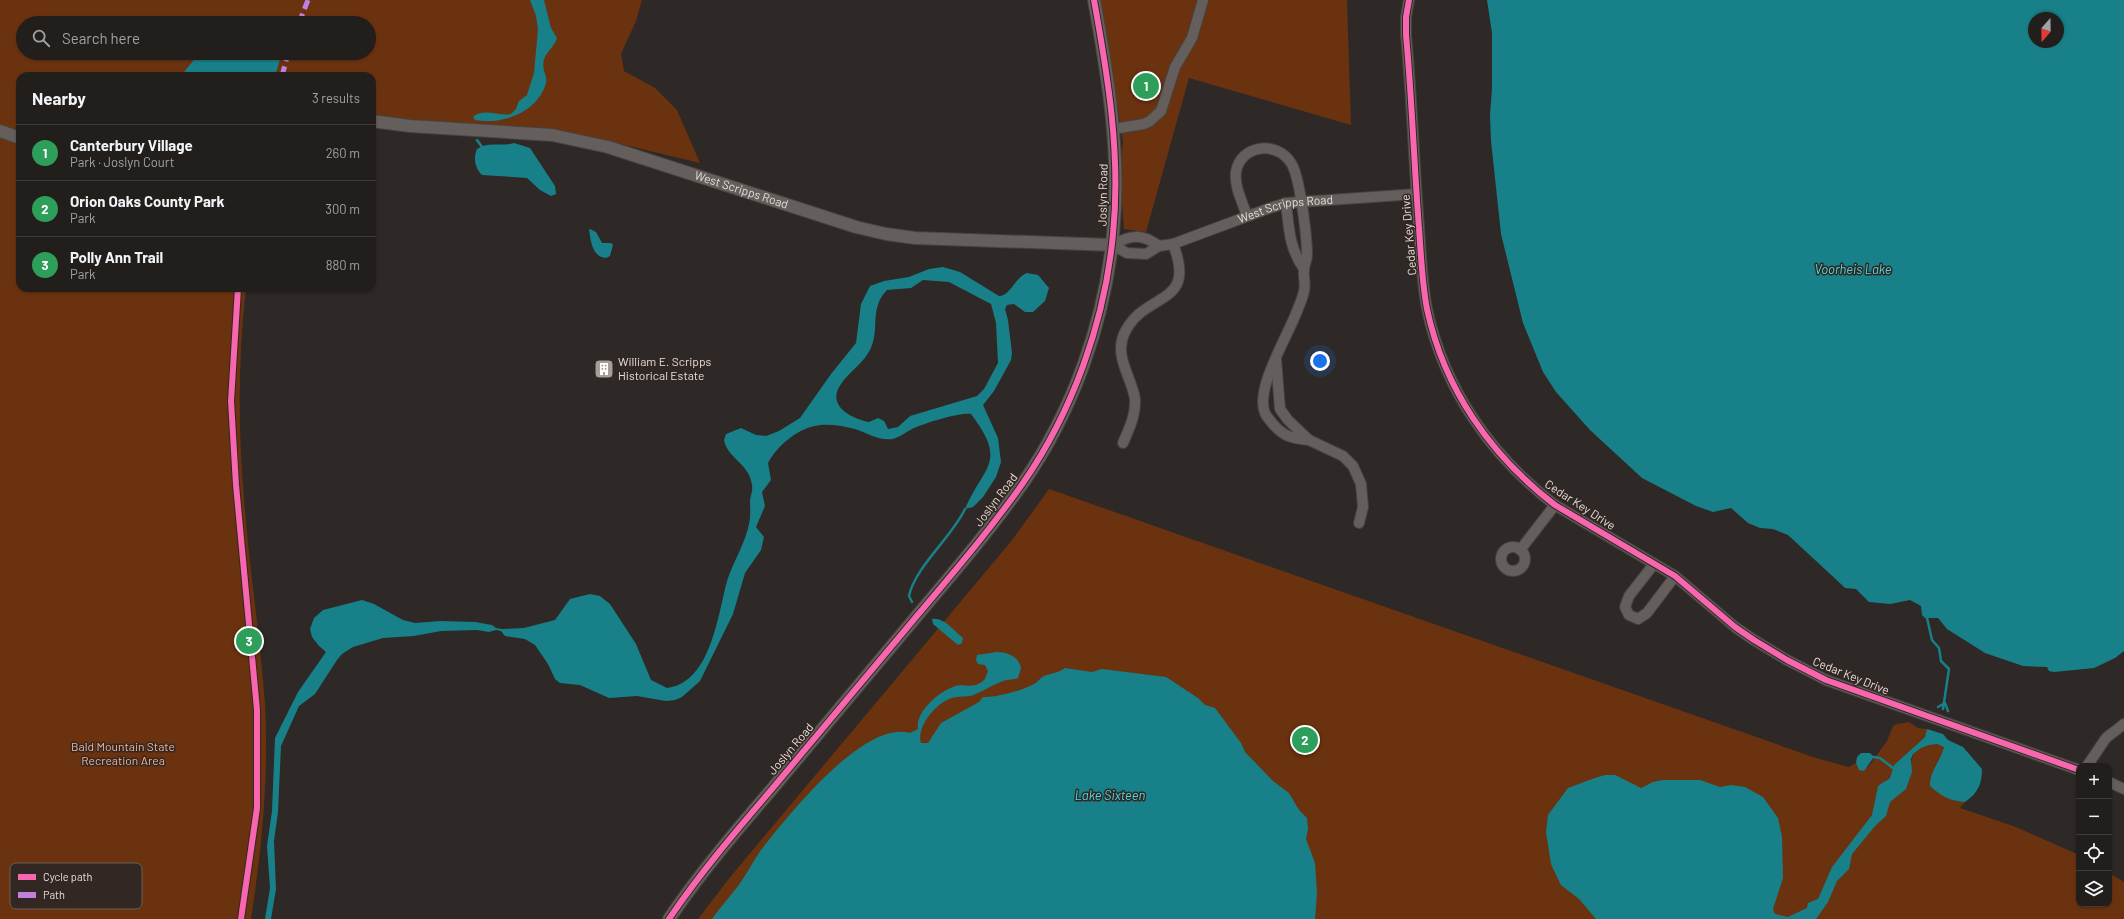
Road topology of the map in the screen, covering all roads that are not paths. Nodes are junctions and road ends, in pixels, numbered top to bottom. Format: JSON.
{"nodes":[{"id":1,"x":1094,"y":0,"type":"edge"},
{"id":2,"x":1203,"y":0,"type":"edge"},
{"id":3,"x":1409,"y":0,"type":"edge"},
{"id":4,"x":376,"y":122,"type":"edge"},
{"id":5,"x":1113,"y":129,"type":"junction"},
{"id":6,"x":0,"y":131,"type":"edge"},
{"id":7,"x":16,"y":137,"type":"edge"},
{"id":8,"x":1416,"y":194,"type":"junction"},
{"id":9,"x":1301,"y":201,"type":"junction"},
{"id":10,"x":1286,"y":203,"type":"junction"},
{"id":11,"x":1247,"y":216,"type":"junction"},
{"id":12,"x":1173,"y":244,"type":"junction"},
{"id":13,"x":1112,"y":245,"type":"junction"},
{"id":14,"x":1159,"y":246,"type":"junction"},
{"id":15,"x":1304,"y":269,"type":"junction"},
{"id":16,"x":1276,"y":358,"type":"junction"},
{"id":17,"x":1309,"y":440,"type":"junction"},
{"id":18,"x":1123,"y":443,"type":"dead end"},
{"id":19,"x":1555,"y":505,"type":"junction"},
{"id":20,"x":1359,"y":523,"type":"dead end"},
{"id":21,"x":1520,"y":550,"type":"dead end"},
{"id":22,"x":1654,"y":564,"type":"junction"},
{"id":23,"x":1675,"y":576,"type":"junction"},
{"id":24,"x":2124,"y":724,"type":"edge"},
{"id":25,"x":2089,"y":763,"type":"edge"},
{"id":26,"x":2076,"y":769,"type":"edge"},
{"id":27,"x":2112,"y":783,"type":"edge"},
{"id":28,"x":2124,"y":789,"type":"edge"},
{"id":29,"x":669,"y":919,"type":"edge"}],
"edges":[{"from":1,"to":5,"type":"street","name":"Joslyn Road"},
{"from":2,"to":5,"type":"street"},
{"from":3,"to":8,"type":"street","name":"Cedar Key Drive"},
{"from":4,"to":13,"type":"street","name":"West Scripps Road"},
{"from":5,"to":13,"type":"street","name":"Joslyn Road"},
{"from":6,"to":7,"type":"street"},
{"from":8,"to":9,"type":"street","name":"West Scripps Road"},
{"from":8,"to":19,"type":"street","name":"Cedar Key Drive"},
{"from":9,"to":10,"type":"street","name":"West Scripps Road"},
{"from":9,"to":11,"type":"street"},
{"from":9,"to":15,"type":"street"},
{"from":10,"to":11,"type":"street","name":"West Scripps Road"},
{"from":10,"to":15,"type":"street"},
{"from":11,"to":12,"type":"street","name":"West Scripps Road"},
{"from":12,"to":14,"type":"street","name":"West Scripps Road"},
{"from":12,"to":18,"type":"street"},
{"from":13,"to":14,"type":"street","name":"West Scripps Road"},
{"from":13,"to":14,"type":"street","name":"West Scripps Road"},
{"from":13,"to":29,"type":"street","name":"Joslyn Road"},
{"from":15,"to":16,"type":"street"},
{"from":16,"to":17,"type":"street"},
{"from":16,"to":17,"type":"street"},
{"from":17,"to":20,"type":"street"},
{"from":19,"to":21,"type":"street"},
{"from":19,"to":22,"type":"street","name":"Cedar Key Drive"},
{"from":22,"to":23,"type":"street","name":"Cedar Key Drive"},
{"from":22,"to":23,"type":"street"},
{"from":23,"to":26,"type":"street","name":"Cedar Key Drive"},
{"from":24,"to":25,"type":"street"},
{"from":27,"to":28,"type":"street"}]}
